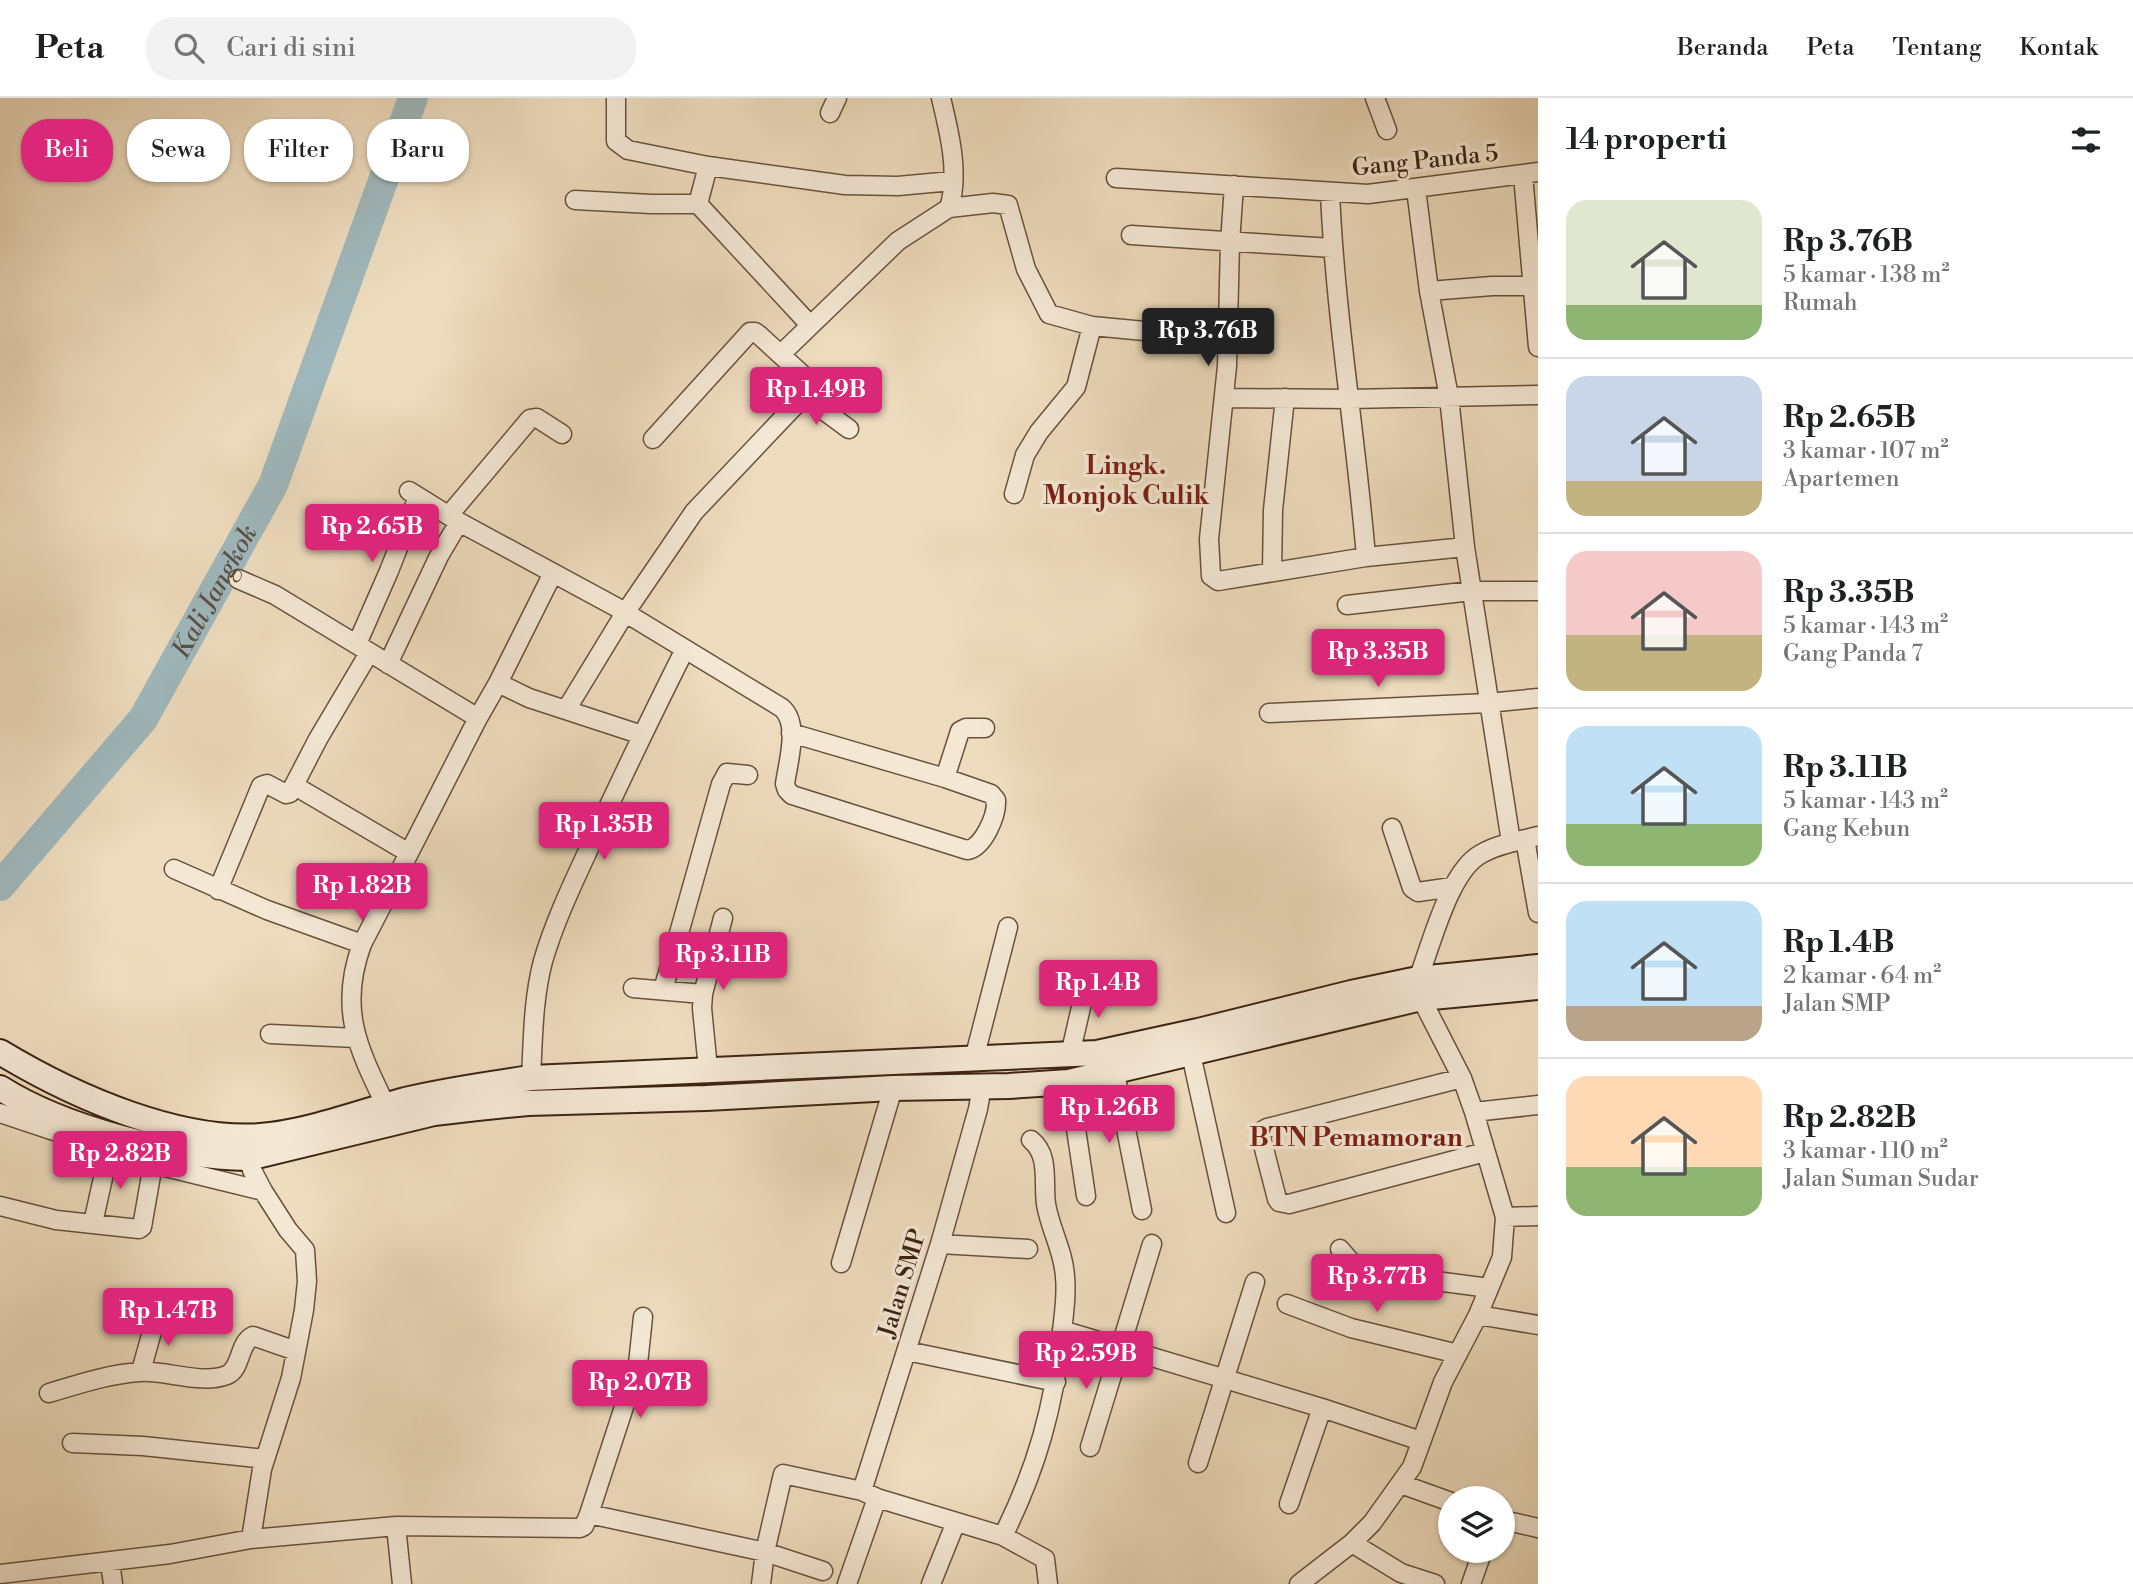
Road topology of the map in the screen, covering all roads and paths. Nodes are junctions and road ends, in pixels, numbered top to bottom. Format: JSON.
{"nodes":[{"id":1,"x":616,"y":98,"type":"edge"},
{"id":2,"x":941,"y":98,"type":"edge"},
{"id":3,"x":1376,"y":98,"type":"edge"},
{"id":4,"x":1387,"y":130,"type":"dead end"},
{"id":5,"x":708,"y":166,"type":"junction"},
{"id":6,"x":1531,"y":173,"type":"edge"},
{"id":7,"x":1116,"y":178,"type":"dead end"},
{"id":8,"x":952,"y":181,"type":"junction"},
{"id":9,"x":1234,"y":185,"type":"junction"},
{"id":10,"x":1416,"y":189,"type":"junction"},
{"id":11,"x":1330,"y":192,"type":"junction"},
{"id":12,"x":575,"y":200,"type":"dead end"},
{"id":13,"x":698,"y":204,"type":"junction"},
{"id":14,"x":949,"y":208,"type":"junction"},
{"id":15,"x":1130,"y":235,"type":"dead end"},
{"id":16,"x":1230,"y":243,"type":"junction"},
{"id":17,"x":1332,"y":248,"type":"junction"},
{"id":18,"x":1535,"y":286,"type":"edge"},
{"id":19,"x":1429,"y":291,"type":"junction"},
{"id":20,"x":810,"y":325,"type":"junction"},
{"id":21,"x":1092,"y":326,"type":"junction"},
{"id":22,"x":1228,"y":339,"type":"junction"},
{"id":23,"x":1538,"y":347,"type":"edge"},
{"id":24,"x":781,"y":354,"type":"junction"},
{"id":25,"x":1538,"y":395,"type":"edge"},
{"id":26,"x":804,"y":396,"type":"junction"},
{"id":27,"x":1449,"y":397,"type":"junction"},
{"id":28,"x":1225,"y":398,"type":"junction"},
{"id":29,"x":1286,"y":398,"type":"junction"},
{"id":30,"x":1350,"y":399,"type":"junction"},
{"id":31,"x":849,"y":429,"type":"dead end"},
{"id":32,"x":562,"y":434,"type":"dead end"},
{"id":33,"x":653,"y":439,"type":"dead end"},
{"id":34,"x":1014,"y":494,"type":"dead end"},
{"id":35,"x":454,"y":519,"type":"junction"},
{"id":36,"x":1465,"y":547,"type":"junction"},
{"id":37,"x":1366,"y":557,"type":"junction"},
{"id":38,"x":1272,"y":571,"type":"junction"},
{"id":39,"x":553,"y":573,"type":"junction"},
{"id":40,"x":238,"y":579,"type":"dead end"},
{"id":41,"x":1538,"y":591,"type":"edge"},
{"id":42,"x":1472,"y":592,"type":"junction"},
{"id":43,"x":1347,"y":606,"type":"dead end"},
{"id":44,"x":625,"y":612,"type":"junction"},
{"id":45,"x":363,"y":648,"type":"junction"},
{"id":46,"x":685,"y":649,"type":"junction"},
{"id":47,"x":388,"y":664,"type":"junction"},
{"id":48,"x":498,"y":683,"type":"junction"},
{"id":49,"x":1538,"y":698,"type":"edge"},
{"id":50,"x":1488,"y":703,"type":"junction"},
{"id":51,"x":565,"y":710,"type":"junction"},
{"id":52,"x":1269,"y":713,"type":"dead end"},
{"id":53,"x":478,"y":718,"type":"junction"},
{"id":54,"x":985,"y":729,"type":"dead end"},
{"id":55,"x":791,"y":733,"type":"junction"},
{"id":56,"x":642,"y":735,"type":"junction"},
{"id":57,"x":748,"y":775,"type":"dead end"},
{"id":58,"x":945,"y":778,"type":"junction"},
{"id":59,"x":295,"y":786,"type":"junction"},
{"id":60,"x":1392,"y":828,"type":"dead end"},
{"id":61,"x":1525,"y":839,"type":"edge"},
{"id":62,"x":409,"y":853,"type":"junction"},
{"id":63,"x":174,"y":869,"type":"dead end"},
{"id":64,"x":1452,"y":887,"type":"junction"},
{"id":65,"x":218,"y":890,"type":"junction"},
{"id":66,"x":1538,"y":914,"type":"edge"},
{"id":67,"x":723,"y":918,"type":"dead end"},
{"id":68,"x":1008,"y":927,"type":"dead end"},
{"id":69,"x":362,"y":944,"type":"junction"},
{"id":70,"x":1538,"y":967,"type":"edge"},
{"id":71,"x":1087,"y":977,"type":"dead end"},
{"id":72,"x":1538,"y":987,"type":"edge"},
{"id":73,"x":633,"y":988,"type":"dead end"},
{"id":74,"x":1420,"y":989,"type":"junction"},
{"id":75,"x":663,"y":990,"type":"junction"},
{"id":76,"x":703,"y":994,"type":"junction"},
{"id":77,"x":270,"y":1034,"type":"dead end"},
{"id":78,"x":356,"y":1038,"type":"junction"},
{"id":79,"x":0,"y":1052,"type":"edge"},
{"id":80,"x":1149,"y":1053,"type":"junction"},
{"id":81,"x":1191,"y":1054,"type":"junction"},
{"id":82,"x":1070,"y":1055,"type":"junction"},
{"id":83,"x":974,"y":1059,"type":"junction"},
{"id":84,"x":708,"y":1069,"type":"junction"},
{"id":85,"x":645,"y":1072,"type":"junction"},
{"id":86,"x":1115,"y":1073,"type":"junction"},
{"id":87,"x":531,"y":1078,"type":"junction"},
{"id":88,"x":1462,"y":1078,"type":"junction"},
{"id":89,"x":1069,"y":1082,"type":"junction"},
{"id":90,"x":982,"y":1086,"type":"junction"},
{"id":91,"x":893,"y":1088,"type":"junction"},
{"id":92,"x":3,"y":1099,"type":"edge"},
{"id":93,"x":649,"y":1100,"type":"junction"},
{"id":94,"x":1538,"y":1105,"type":"edge"},
{"id":95,"x":386,"y":1107,"type":"junction"},
{"id":96,"x":1474,"y":1112,"type":"junction"},
{"id":97,"x":1031,"y":1140,"type":"dead end"},
{"id":98,"x":246,"y":1147,"type":"junction"},
{"id":99,"x":109,"y":1151,"type":"junction"},
{"id":100,"x":1485,"y":1152,"type":"junction"},
{"id":101,"x":153,"y":1164,"type":"junction"},
{"id":102,"x":263,"y":1191,"type":"junction"},
{"id":103,"x":1086,"y":1196,"type":"dead end"},
{"id":104,"x":0,"y":1206,"type":"edge"},
{"id":105,"x":1142,"y":1210,"type":"dead end"},
{"id":106,"x":1226,"y":1213,"type":"dead end"},
{"id":107,"x":1538,"y":1216,"type":"edge"},
{"id":108,"x":1505,"y":1217,"type":"junction"},
{"id":109,"x":93,"y":1223,"type":"junction"},
{"id":110,"x":940,"y":1244,"type":"junction"},
{"id":111,"x":1152,"y":1244,"type":"dead end"},
{"id":112,"x":1028,"y":1249,"type":"dead end"},
{"id":113,"x":1340,"y":1249,"type":"dead end"},
{"id":114,"x":841,"y":1263,"type":"dead end"},
{"id":115,"x":1255,"y":1282,"type":"dead end"},
{"id":116,"x":1489,"y":1288,"type":"junction"},
{"id":117,"x":1287,"y":1304,"type":"dead end"},
{"id":118,"x":157,"y":1314,"type":"dead end"},
{"id":119,"x":1478,"y":1315,"type":"junction"},
{"id":120,"x":643,"y":1317,"type":"dead end"},
{"id":121,"x":1538,"y":1325,"type":"edge"},
{"id":122,"x":1062,"y":1330,"type":"junction"},
{"id":123,"x":1119,"y":1346,"type":"junction"},
{"id":124,"x":296,"y":1351,"type":"junction"},
{"id":125,"x":907,"y":1351,"type":"junction"},
{"id":126,"x":1458,"y":1354,"type":"junction"},
{"id":127,"x":142,"y":1371,"type":"junction"},
{"id":128,"x":1224,"y":1378,"type":"junction"},
{"id":129,"x":1056,"y":1382,"type":"junction"},
{"id":130,"x":49,"y":1393,"type":"dead end"},
{"id":131,"x":1322,"y":1408,"type":"junction"},
{"id":132,"x":1421,"y":1441,"type":"junction"},
{"id":133,"x":72,"y":1443,"type":"dead end"},
{"id":134,"x":1090,"y":1447,"type":"dead end"},
{"id":135,"x":265,"y":1460,"type":"junction"},
{"id":136,"x":1198,"y":1463,"type":"dead end"},
{"id":137,"x":1401,"y":1484,"type":"junction"},
{"id":138,"x":869,"y":1494,"type":"junction"},
{"id":139,"x":1438,"y":1497,"type":"edge"},
{"id":140,"x":1289,"y":1504,"type":"dead end"},
{"id":141,"x":589,"y":1514,"type":"junction"},
{"id":142,"x":957,"y":1522,"type":"junction"},
{"id":143,"x":1515,"y":1523,"type":"edge"},
{"id":144,"x":396,"y":1526,"type":"junction"},
{"id":145,"x":1538,"y":1528,"type":"edge"},
{"id":146,"x":1003,"y":1536,"type":"junction"},
{"id":147,"x":251,"y":1539,"type":"junction"},
{"id":148,"x":1352,"y":1543,"type":"junction"},
{"id":149,"x":765,"y":1552,"type":"junction"},
{"id":150,"x":110,"y":1562,"type":"junction"},
{"id":151,"x":1478,"y":1563,"type":"edge"},
{"id":152,"x":823,"y":1571,"type":"dead end"},
{"id":153,"x":0,"y":1574,"type":"edge"},
{"id":154,"x":31,"y":1577,"type":"edge"},
{"id":155,"x":113,"y":1584,"type":"edge"},
{"id":156,"x":402,"y":1584,"type":"edge"},
{"id":157,"x":761,"y":1584,"type":"edge"},
{"id":158,"x":846,"y":1584,"type":"edge"},
{"id":159,"x":931,"y":1584,"type":"edge"},
{"id":160,"x":1048,"y":1584,"type":"edge"},
{"id":161,"x":1299,"y":1584,"type":"edge"},
{"id":162,"x":1435,"y":1584,"type":"edge"},
{"id":163,"x":1471,"y":1584,"type":"edge"}],
"edges":[{"from":1,"to":5,"type":"street"},
{"from":2,"to":8,"type":"street"},
{"from":3,"to":4,"type":"street"},
{"from":5,"to":8,"type":"street"},
{"from":5,"to":13,"type":"street"},
{"from":6,"to":10,"type":"street","name":"Gang Panda 5"},
{"from":6,"to":18,"type":"street"},
{"from":7,"to":9,"type":"street","name":"Gang Panda 5"},
{"from":8,"to":14,"type":"street"},
{"from":9,"to":11,"type":"street","name":"Gang Panda 5"},
{"from":9,"to":16,"type":"street"},
{"from":10,"to":11,"type":"street","name":"Gang Panda 5"},
{"from":10,"to":19,"type":"street"},
{"from":11,"to":17,"type":"street"},
{"from":12,"to":13,"type":"street"},
{"from":13,"to":20,"type":"street"},
{"from":14,"to":20,"type":"street"},
{"from":14,"to":21,"type":"street"},
{"from":15,"to":16,"type":"street"},
{"from":16,"to":17,"type":"street"},
{"from":16,"to":22,"type":"street"},
{"from":17,"to":30,"type":"street"},
{"from":18,"to":19,"type":"street"},
{"from":18,"to":23,"type":"street"},
{"from":19,"to":27,"type":"street"},
{"from":20,"to":24,"type":"street"},
{"from":21,"to":22,"type":"street"},
{"from":21,"to":34,"type":"street"},
{"from":22,"to":28,"type":"street"},
{"from":24,"to":26,"type":"street"},
{"from":24,"to":33,"type":"street"},
{"from":25,"to":27,"type":"street"},
{"from":26,"to":31,"type":"street"},
{"from":26,"to":44,"type":"street"},
{"from":27,"to":30,"type":"street"},
{"from":27,"to":36,"type":"street"},
{"from":28,"to":29,"type":"street"},
{"from":28,"to":38,"type":"street"},
{"from":29,"to":30,"type":"street"},
{"from":29,"to":38,"type":"street"},
{"from":30,"to":37,"type":"street"},
{"from":32,"to":35,"type":"street"},
{"from":35,"to":39,"type":"street"},
{"from":35,"to":45,"type":"street"},
{"from":35,"to":47,"type":"street"},
{"from":36,"to":37,"type":"street"},
{"from":36,"to":42,"type":"street"},
{"from":37,"to":38,"type":"street"},
{"from":39,"to":44,"type":"street"},
{"from":39,"to":48,"type":"street"},
{"from":40,"to":45,"type":"street"},
{"from":41,"to":42,"type":"street"},
{"from":42,"to":43,"type":"street"},
{"from":42,"to":50,"type":"street"},
{"from":44,"to":46,"type":"street"},
{"from":44,"to":51,"type":"street"},
{"from":45,"to":47,"type":"street"},
{"from":45,"to":59,"type":"street"},
{"from":46,"to":55,"type":"street"},
{"from":46,"to":56,"type":"street"},
{"from":47,"to":53,"type":"street"},
{"from":48,"to":51,"type":"street"},
{"from":48,"to":53,"type":"street"},
{"from":49,"to":50,"type":"street"},
{"from":50,"to":52,"type":"street"},
{"from":50,"to":61,"type":"street"},
{"from":51,"to":56,"type":"street"},
{"from":53,"to":62,"type":"street"},
{"from":54,"to":58,"type":"street"},
{"from":55,"to":58,"type":"street"},
{"from":55,"to":58,"type":"street"},
{"from":56,"to":87,"type":"street"},
{"from":57,"to":75,"type":"street"},
{"from":59,"to":62,"type":"street"},
{"from":59,"to":65,"type":"street"},
{"from":60,"to":64,"type":"street"},
{"from":61,"to":64,"type":"street"},
{"from":61,"to":66,"type":"street"},
{"from":62,"to":69,"type":"street"},
{"from":63,"to":65,"type":"street"},
{"from":64,"to":74,"type":"street"},
{"from":65,"to":69,"type":"street"},
{"from":67,"to":76,"type":"street"},
{"from":68,"to":83,"type":"street"},
{"from":69,"to":78,"type":"street"},
{"from":70,"to":74,"type":"main road"},
{"from":71,"to":82,"type":"street"},
{"from":72,"to":74,"type":"main road"},
{"from":73,"to":75,"type":"street"},
{"from":74,"to":80,"type":"main road"},
{"from":74,"to":81,"type":"main road"},
{"from":74,"to":88,"type":"street"},
{"from":75,"to":76,"type":"street"},
{"from":76,"to":84,"type":"street"},
{"from":77,"to":78,"type":"street"},
{"from":78,"to":95,"type":"street"},
{"from":79,"to":98,"type":"main road"},
{"from":80,"to":81,"type":"main road"},
{"from":80,"to":82,"type":"main road"},
{"from":80,"to":86,"type":"main road"},
{"from":81,"to":106,"type":"street"},
{"from":82,"to":83,"type":"main road"},
{"from":83,"to":84,"type":"main road"},
{"from":84,"to":85,"type":"main road"},
{"from":85,"to":87,"type":"main road"},
{"from":85,"to":93,"type":"main road"},
{"from":86,"to":89,"type":"main road"},
{"from":86,"to":105,"type":"street"},
{"from":87,"to":95,"type":"main road"},
{"from":88,"to":96,"type":"street"},
{"from":88,"to":100,"type":"street"},
{"from":89,"to":90,"type":"main road"},
{"from":89,"to":103,"type":"street"},
{"from":90,"to":91,"type":"main road"},
{"from":90,"to":110,"type":"street","name":"Jalan SMP"},
{"from":91,"to":93,"type":"main road"},
{"from":91,"to":114,"type":"street"},
{"from":92,"to":98,"type":"main road"},
{"from":92,"to":99,"type":"street"},
{"from":93,"to":98,"type":"main road"},
{"from":94,"to":96,"type":"street"},
{"from":95,"to":98,"type":"main road"},
{"from":96,"to":100,"type":"street"},
{"from":97,"to":122,"type":"street"},
{"from":98,"to":102,"type":"street"},
{"from":99,"to":101,"type":"street"},
{"from":99,"to":109,"type":"street"},
{"from":100,"to":108,"type":"street"},
{"from":101,"to":102,"type":"street"},
{"from":101,"to":109,"type":"street"},
{"from":102,"to":124,"type":"street"},
{"from":104,"to":109,"type":"street"},
{"from":107,"to":108,"type":"street"},
{"from":108,"to":116,"type":"street"},
{"from":110,"to":112,"type":"street"},
{"from":110,"to":125,"type":"street","name":"Jalan SMP"},
{"from":111,"to":123,"type":"street"},
{"from":113,"to":116,"type":"street"},
{"from":115,"to":128,"type":"street"},
{"from":116,"to":119,"type":"street"},
{"from":117,"to":126,"type":"street"},
{"from":118,"to":127,"type":"street"},
{"from":119,"to":121,"type":"street"},
{"from":119,"to":126,"type":"street"},
{"from":120,"to":141,"type":"street"},
{"from":122,"to":123,"type":"street"},
{"from":122,"to":129,"type":"street"},
{"from":123,"to":128,"type":"street"},
{"from":123,"to":134,"type":"street"},
{"from":124,"to":127,"type":"street"},
{"from":124,"to":135,"type":"street"},
{"from":125,"to":129,"type":"street"},
{"from":125,"to":138,"type":"street","name":"Jalan SMP"},
{"from":126,"to":132,"type":"street"},
{"from":127,"to":130,"type":"street"},
{"from":128,"to":131,"type":"street"},
{"from":128,"to":136,"type":"street"},
{"from":129,"to":146,"type":"street"},
{"from":131,"to":132,"type":"street"},
{"from":131,"to":140,"type":"street"},
{"from":132,"to":137,"type":"street"},
{"from":133,"to":135,"type":"street"},
{"from":135,"to":147,"type":"street"},
{"from":137,"to":139,"type":"street"},
{"from":137,"to":148,"type":"street"},
{"from":138,"to":142,"type":"street"},
{"from":138,"to":149,"type":"street"},
{"from":138,"to":158,"type":"street","name":"Jalan SMP"},
{"from":141,"to":144,"type":"street"},
{"from":141,"to":149,"type":"street"},
{"from":142,"to":146,"type":"street"},
{"from":142,"to":159,"type":"street"},
{"from":143,"to":145,"type":"street"},
{"from":144,"to":147,"type":"street"},
{"from":144,"to":156,"type":"street"},
{"from":146,"to":160,"type":"street"},
{"from":147,"to":150,"type":"street"},
{"from":148,"to":161,"type":"street"},
{"from":148,"to":162,"type":"street"},
{"from":149,"to":152,"type":"street"},
{"from":149,"to":157,"type":"street"},
{"from":150,"to":154,"type":"street"},
{"from":150,"to":155,"type":"street"},
{"from":151,"to":163,"type":"street"},
{"from":153,"to":154,"type":"street"}]}
